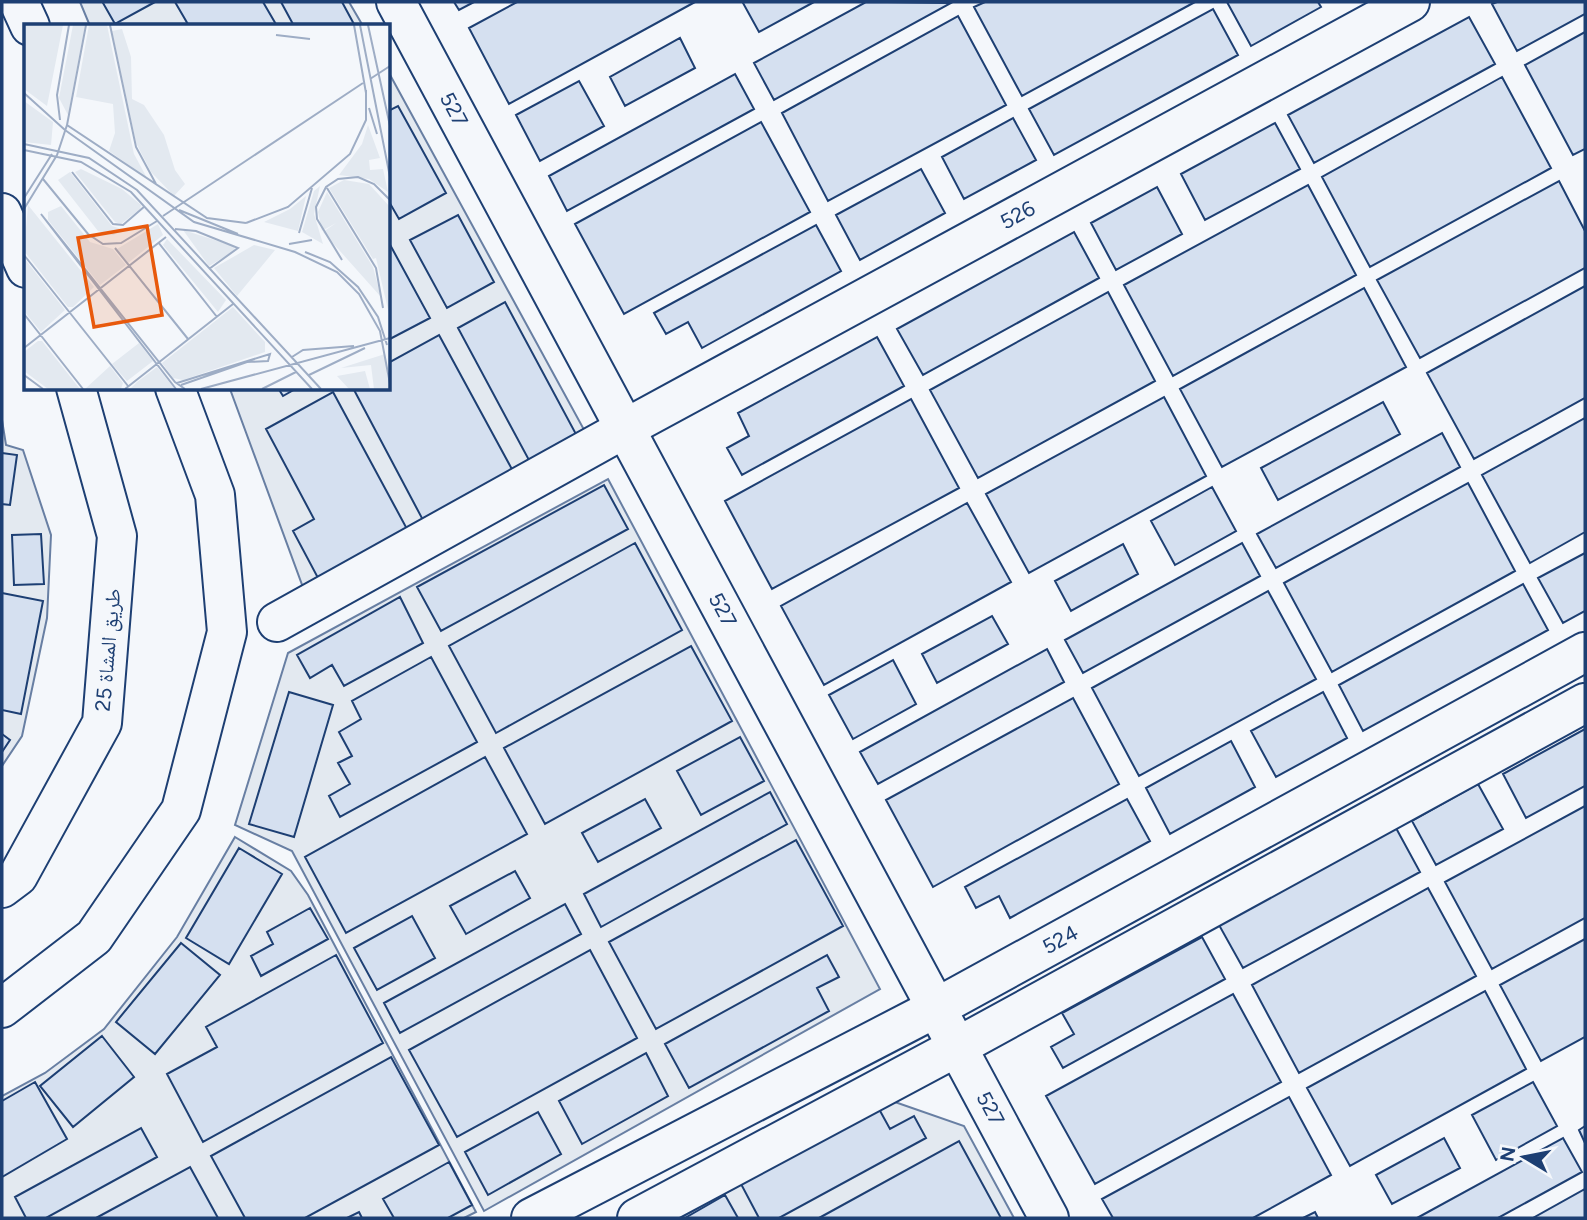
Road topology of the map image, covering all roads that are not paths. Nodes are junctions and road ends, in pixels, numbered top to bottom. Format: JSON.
{"nodes":[{"id":1,"x":19,"y":2,"type":"edge"},
{"id":2,"x":396,"y":2,"type":"edge"},
{"id":3,"x":1409,"y":2,"type":"edge"},
{"id":4,"x":29,"y":24,"type":"edge"},
{"id":5,"x":2,"y":213,"type":"edge"},
{"id":6,"x":24,"y":263,"type":"edge"},
{"id":7,"x":77,"y":390,"type":"edge"},
{"id":8,"x":176,"y":390,"type":"edge"},
{"id":9,"x":626,"y":428,"type":"junction"},
{"id":10,"x":277,"y":622,"type":"dead end"},
{"id":11,"x":1585,"y":652,"type":"edge"},
{"id":12,"x":1585,"y":703,"type":"edge"},
{"id":13,"x":2,"y":888,"type":"edge"},
{"id":14,"x":2,"y":1008,"type":"edge"},
{"id":15,"x":936,"y":1008,"type":"junction"},
{"id":16,"x":957,"y":1047,"type":"junction"},
{"id":17,"x":531,"y":1218,"type":"edge"},
{"id":18,"x":637,"y":1218,"type":"edge"},
{"id":19,"x":1049,"y":1218,"type":"edge"}],
"edges":[{"from":1,"to":4,"type":"street"},
{"from":2,"to":9,"type":"street","name":"527"},
{"from":3,"to":9,"type":"street","name":"526"},
{"from":5,"to":6,"type":"street"},
{"from":7,"to":13,"type":"street","name":"طريق المشاة 25"},
{"from":8,"to":14,"type":"street"},
{"from":9,"to":10,"type":"street","name":"526"},
{"from":9,"to":15,"type":"street","name":"527"},
{"from":11,"to":15,"type":"street","name":"524"},
{"from":12,"to":16,"type":"street","name":"524"},
{"from":15,"to":16,"type":"street","name":"527"},
{"from":15,"to":17,"type":"street","name":"524"},
{"from":16,"to":18,"type":"street","name":"524"},
{"from":16,"to":19,"type":"street","name":"527"}]}
